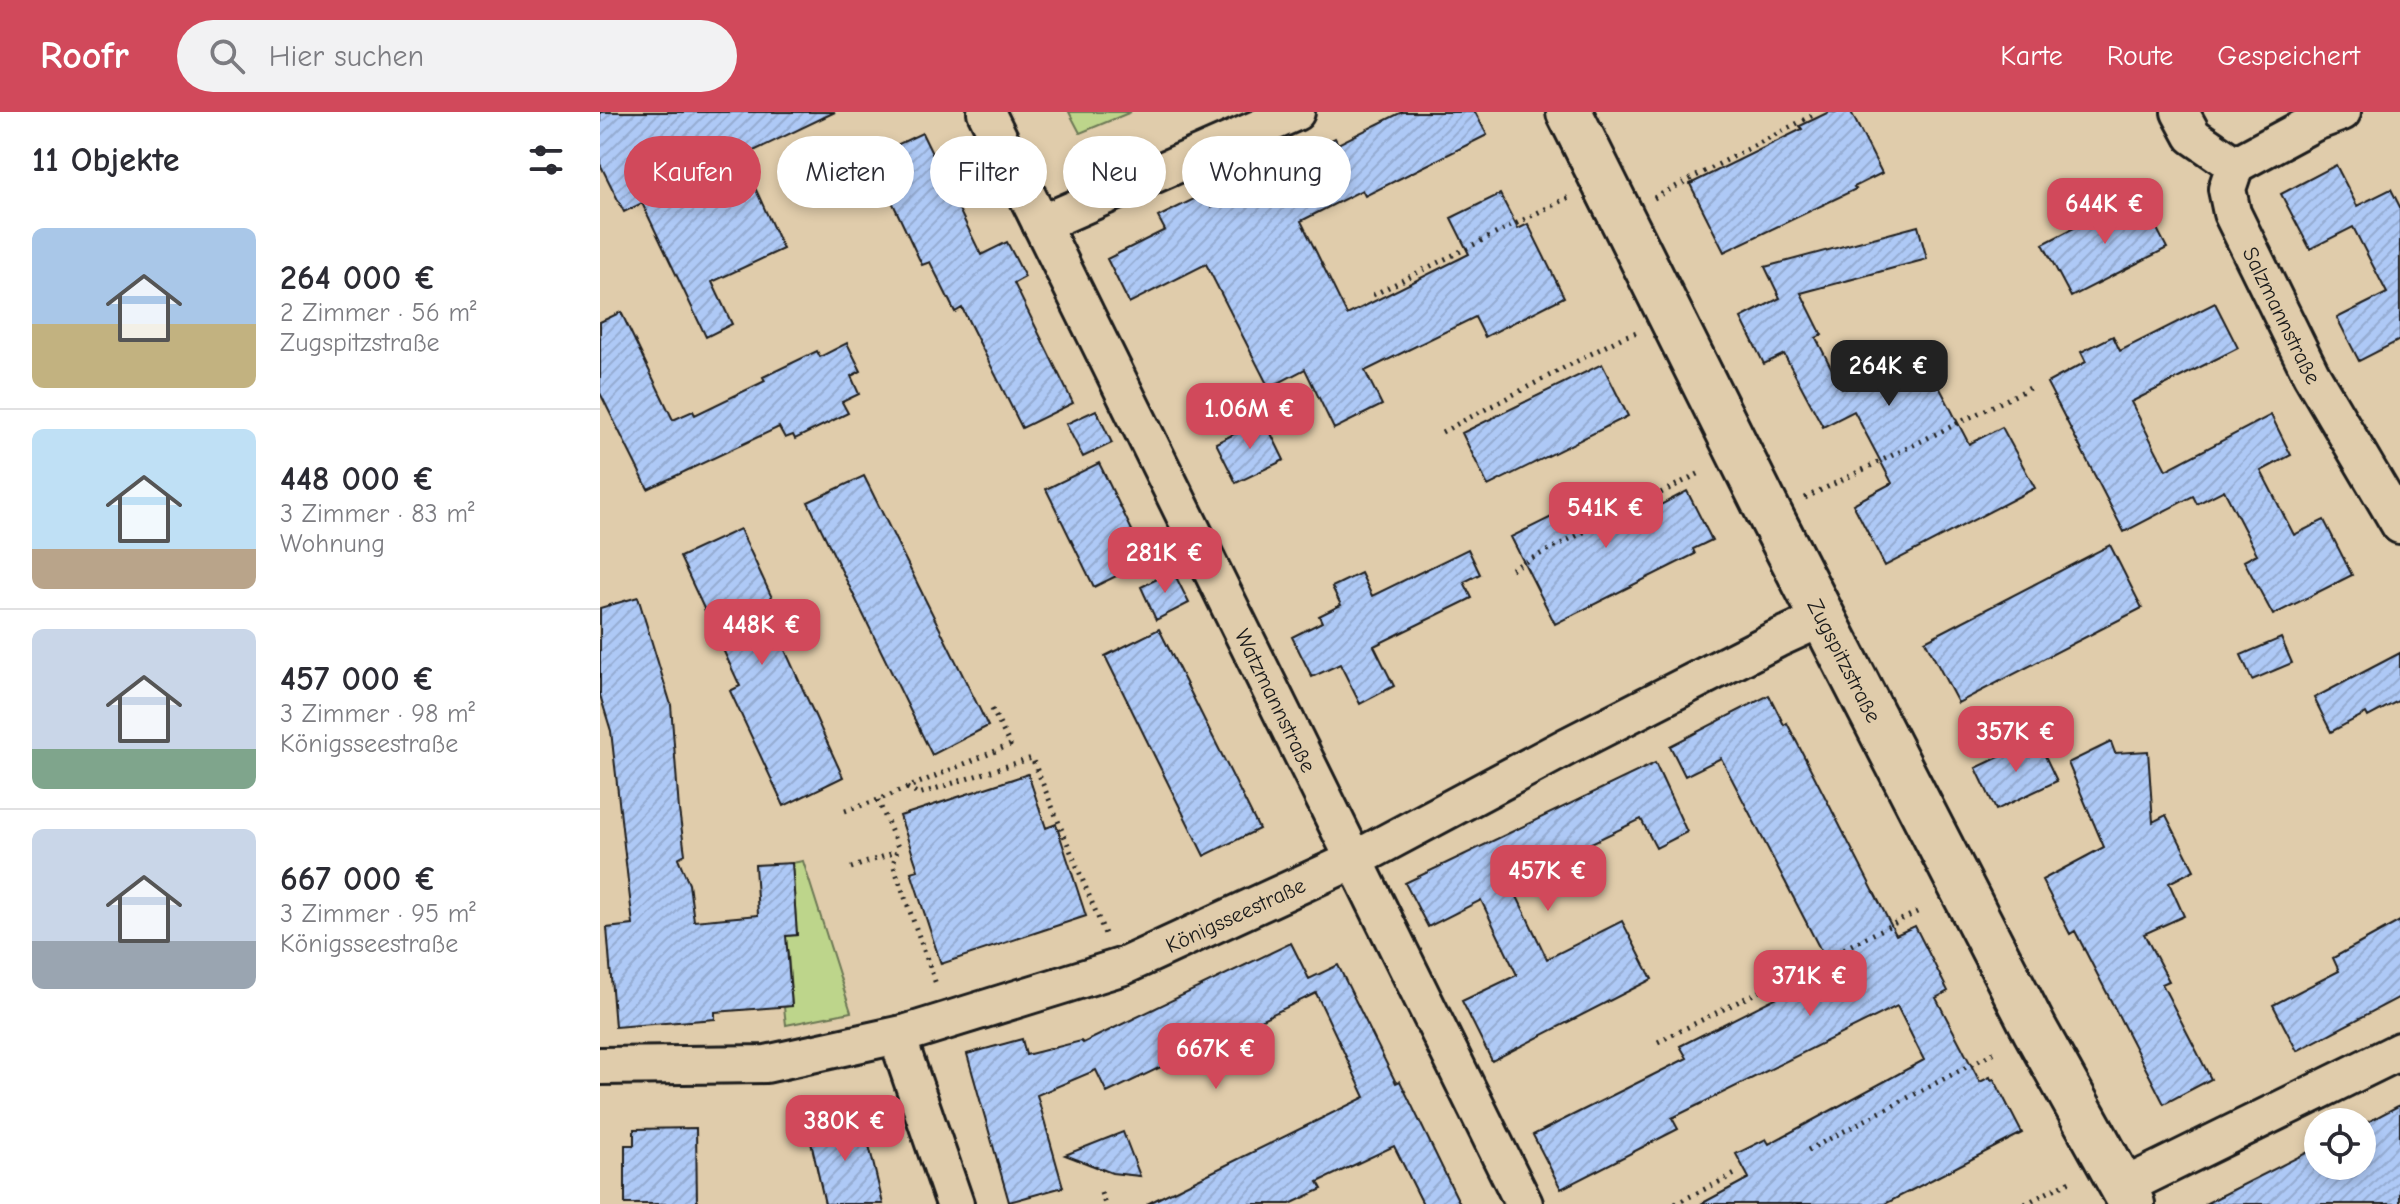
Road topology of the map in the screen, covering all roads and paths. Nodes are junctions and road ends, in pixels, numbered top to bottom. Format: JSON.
{"nodes":[{"id":1,"x":986,"y":112,"type":"edge"},
{"id":2,"x":1296,"y":112,"type":"edge"},
{"id":3,"x":1569,"y":112,"type":"edge"},
{"id":4,"x":2180,"y":112,"type":"edge"},
{"id":5,"x":2342,"y":112,"type":"edge"},
{"id":6,"x":1817,"y":113,"type":"edge"},
{"id":7,"x":2235,"y":165,"type":"junction"},
{"id":8,"x":1612,"y":197,"type":"junction"},
{"id":9,"x":1041,"y":224,"type":"junction"},
{"id":10,"x":1373,"y":295,"type":"dead end"},
{"id":11,"x":1673,"y":320,"type":"junction"},
{"id":12,"x":2034,"y":386,"type":"dead end"},
{"id":13,"x":1442,"y":432,"type":"dead end"},
{"id":14,"x":1740,"y":453,"type":"junction"},
{"id":15,"x":1770,"y":515,"type":"junction"},
{"id":16,"x":2400,"y":525,"type":"edge"},
{"id":17,"x":1511,"y":569,"type":"dead end"},
{"id":18,"x":1823,"y":618,"type":"junction"},
{"id":19,"x":992,"y":709,"type":"dead end"},
{"id":20,"x":907,"y":788,"type":"junction"},
{"id":21,"x":878,"y":800,"type":"junction"},
{"id":22,"x":845,"y":811,"type":"dead end"},
{"id":23,"x":896,"y":852,"type":"junction"},
{"id":24,"x":1356,"y":859,"type":"junction"},
{"id":25,"x":851,"y":868,"type":"dead end"},
{"id":26,"x":1921,"y":910,"type":"dead end"},
{"id":27,"x":1102,"y":928,"type":"dead end"},
{"id":28,"x":950,"y":1020,"type":"junction"},
{"id":29,"x":2035,"y":1030,"type":"junction"},
{"id":30,"x":897,"y":1036,"type":"junction"},
{"id":31,"x":1658,"y":1042,"type":"dead end"},
{"id":32,"x":2400,"y":1051,"type":"edge"},
{"id":33,"x":600,"y":1066,"type":"edge"},
{"id":34,"x":1808,"y":1150,"type":"dead end"},
{"id":35,"x":1737,"y":1173,"type":"dead end"},
{"id":36,"x":2122,"y":1184,"type":"edge"},
{"id":37,"x":1101,"y":1193,"type":"dead end"},
{"id":38,"x":955,"y":1204,"type":"edge"},
{"id":39,"x":1105,"y":1204,"type":"edge"},
{"id":40,"x":1524,"y":1204,"type":"edge"},
{"id":41,"x":1675,"y":1204,"type":"edge"},
{"id":42,"x":2025,"y":1204,"type":"edge"}],
"edges":[{"from":1,"to":9,"type":"street","name":"Watzmannstraße"},
{"from":2,"to":9,"type":"street"},
{"from":3,"to":8,"type":"street","name":"Zugspitzstraße"},
{"from":4,"to":7,"type":"street"},
{"from":5,"to":7,"type":"street"},
{"from":6,"to":8,"type":"path"},
{"from":7,"to":16,"type":"street","name":"Salzmannstraße"},
{"from":8,"to":10,"type":"path"},
{"from":8,"to":11,"type":"street","name":"Zugspitzstraße"},
{"from":9,"to":24,"type":"street","name":"Watzmannstraße"},
{"from":11,"to":13,"type":"path"},
{"from":11,"to":14,"type":"street","name":"Zugspitzstraße"},
{"from":12,"to":15,"type":"path"},
{"from":14,"to":15,"type":"street","name":"Zugspitzstraße"},
{"from":14,"to":17,"type":"path"},
{"from":15,"to":18,"type":"street","name":"Zugspitzstraße"},
{"from":18,"to":24,"type":"street","name":"Königsseestraße"},
{"from":18,"to":29,"type":"street","name":"Zugspitzstraße"},
{"from":19,"to":20,"type":"path"},
{"from":20,"to":21,"type":"path"},
{"from":20,"to":27,"type":"path"},
{"from":21,"to":22,"type":"path"},
{"from":21,"to":23,"type":"path"},
{"from":23,"to":25,"type":"path"},
{"from":23,"to":28,"type":"path"},
{"from":24,"to":28,"type":"street","name":"Königsseestraße"},
{"from":24,"to":40,"type":"street","name":"Watzmannstraße"},
{"from":26,"to":31,"type":"path"},
{"from":28,"to":30,"type":"street","name":"Königsseestraße"},
{"from":29,"to":34,"type":"path"},
{"from":29,"to":36,"type":"street","name":"Zugspitzstraße"},
{"from":30,"to":33,"type":"street","name":"Königsseestraße"},
{"from":30,"to":38,"type":"street"},
{"from":32,"to":36,"type":"street"},
{"from":35,"to":41,"type":"path"},
{"from":36,"to":42,"type":"path"},
{"from":37,"to":39,"type":"path"}]}
